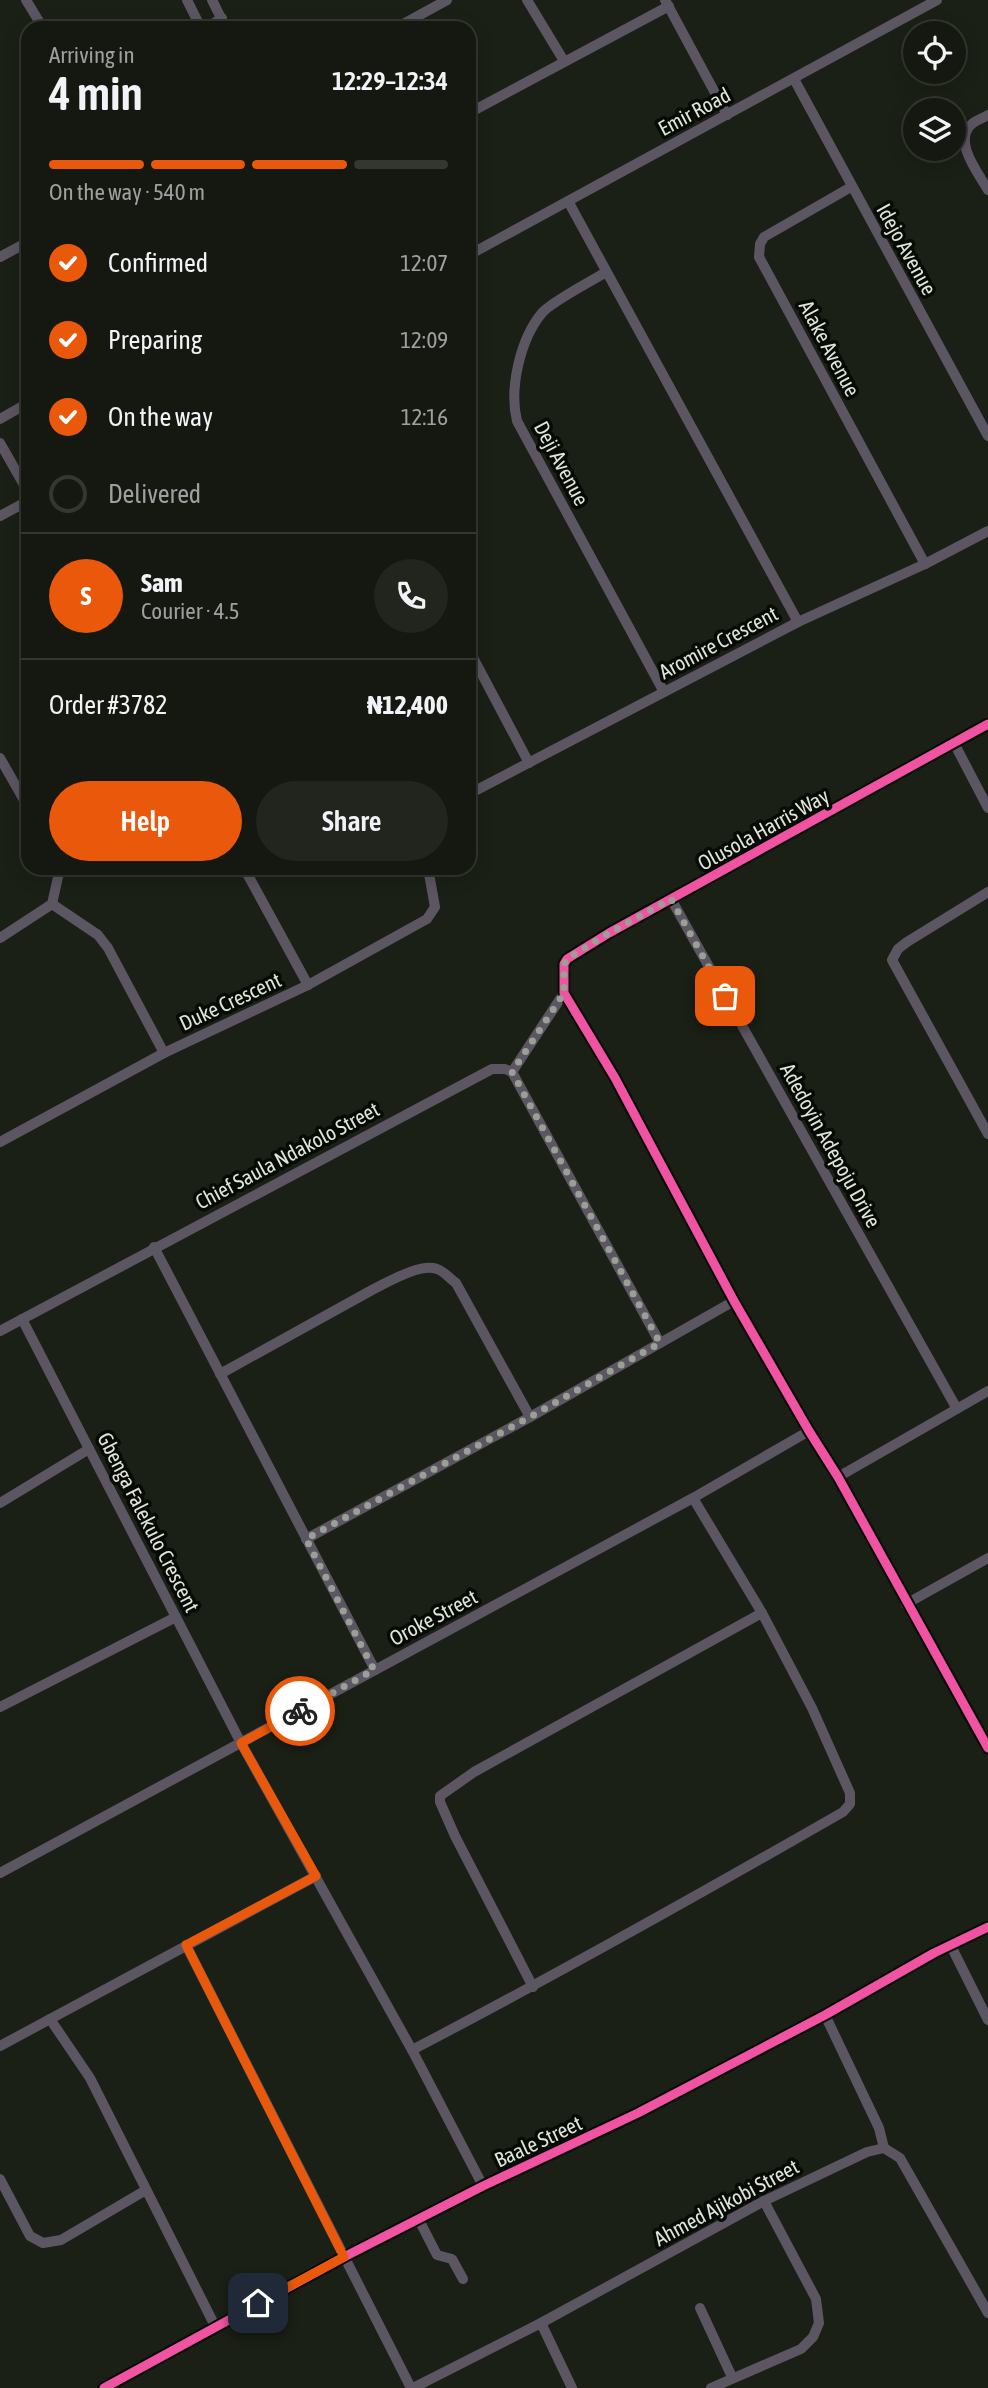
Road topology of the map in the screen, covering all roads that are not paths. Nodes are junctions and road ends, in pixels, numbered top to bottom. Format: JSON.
{"nodes":[{"id":1,"x":26,"y":0,"type":"edge"},
{"id":2,"x":187,"y":0,"type":"edge"},
{"id":3,"x":212,"y":0,"type":"edge"},
{"id":4,"x":447,"y":0,"type":"edge"},
{"id":5,"x":527,"y":0,"type":"edge"},
{"id":6,"x":937,"y":0,"type":"edge"},
{"id":7,"x":667,"y":3,"type":"edge"},
{"id":8,"x":39,"y":21,"type":"edge"},
{"id":9,"x":200,"y":21,"type":"edge"},
{"id":10,"x":223,"y":21,"type":"edge"},
{"id":11,"x":409,"y":21,"type":"edge"},
{"id":12,"x":564,"y":61,"type":"junction"},
{"id":13,"x":794,"y":79,"type":"junction"},
{"id":14,"x":476,"y":109,"type":"edge"},
{"id":15,"x":727,"y":115,"type":"junction"},
{"id":16,"x":988,"y":115,"type":"edge"},
{"id":17,"x":851,"y":187,"type":"junction"},
{"id":18,"x":988,"y":190,"type":"edge"},
{"id":19,"x":568,"y":201,"type":"junction"},
{"id":20,"x":21,"y":246,"type":"edge"},
{"id":21,"x":476,"y":251,"type":"edge"},
{"id":22,"x":0,"y":257,"type":"edge"},
{"id":23,"x":606,"y":272,"type":"junction"},
{"id":24,"x":21,"y":407,"type":"edge"},
{"id":25,"x":0,"y":419,"type":"edge"},
{"id":26,"x":988,"y":436,"type":"edge"},
{"id":27,"x":0,"y":443,"type":"edge"},
{"id":28,"x":21,"y":480,"type":"edge"},
{"id":29,"x":21,"y":505,"type":"edge"},
{"id":30,"x":0,"y":516,"type":"edge"},
{"id":31,"x":988,"y":531,"type":"edge"},
{"id":32,"x":925,"y":564,"type":"junction"},
{"id":33,"x":798,"y":622,"type":"junction"},
{"id":34,"x":476,"y":663,"type":"edge"},
{"id":35,"x":664,"y":692,"type":"junction"},
{"id":36,"x":988,"y":724,"type":"edge"},
{"id":37,"x":954,"y":743,"type":"junction"},
{"id":38,"x":0,"y":758,"type":"edge"},
{"id":39,"x":529,"y":763,"type":"junction"},
{"id":40,"x":476,"y":790,"type":"edge"},
{"id":41,"x":21,"y":795,"type":"edge"},
{"id":42,"x":988,"y":808,"type":"edge"},
{"id":43,"x":58,"y":875,"type":"edge"},
{"id":44,"x":248,"y":875,"type":"edge"},
{"id":45,"x":429,"y":875,"type":"edge"},
{"id":46,"x":988,"y":892,"type":"edge"},
{"id":47,"x":671,"y":899,"type":"junction"},
{"id":48,"x":52,"y":904,"type":"junction"},
{"id":49,"x":0,"y":938,"type":"edge"},
{"id":50,"x":308,"y":985,"type":"junction"},
{"id":51,"x":564,"y":993,"type":"junction"},
{"id":52,"x":164,"y":1053,"type":"junction"},
{"id":53,"x":512,"y":1072,"type":"junction"},
{"id":54,"x":988,"y":1134,"type":"edge"},
{"id":55,"x":0,"y":1142,"type":"edge"},
{"id":56,"x":154,"y":1247,"type":"junction"},
{"id":57,"x":734,"y":1301,"type":"junction"},
{"id":58,"x":22,"y":1319,"type":"junction"},
{"id":59,"x":0,"y":1331,"type":"edge"},
{"id":60,"x":660,"y":1343,"type":"junction"},
{"id":61,"x":220,"y":1374,"type":"junction"},
{"id":62,"x":988,"y":1391,"type":"edge"},
{"id":63,"x":957,"y":1409,"type":"junction"},
{"id":64,"x":530,"y":1417,"type":"junction"},
{"id":65,"x":809,"y":1431,"type":"junction"},
{"id":66,"x":89,"y":1449,"type":"junction"},
{"id":67,"x":838,"y":1477,"type":"junction"},
{"id":68,"x":693,"y":1498,"type":"junction"},
{"id":69,"x":0,"y":1503,"type":"edge"},
{"id":70,"x":306,"y":1539,"type":"junction"},
{"id":71,"x":988,"y":1558,"type":"edge"},
{"id":72,"x":906,"y":1604,"type":"junction"},
{"id":73,"x":762,"y":1613,"type":"junction"},
{"id":74,"x":176,"y":1617,"type":"junction"},
{"id":75,"x":374,"y":1670,"type":"junction"},
{"id":76,"x":0,"y":1707,"type":"edge"},
{"id":77,"x":241,"y":1743,"type":"junction"},
{"id":78,"x":988,"y":1748,"type":"edge"},
{"id":79,"x":0,"y":1873,"type":"edge"},
{"id":80,"x":316,"y":1876,"type":"junction"},
{"id":81,"x":988,"y":1927,"type":"edge"},
{"id":82,"x":186,"y":1945,"type":"junction"},
{"id":83,"x":951,"y":1945,"type":"junction"},
{"id":84,"x":533,"y":1987,"type":"junction"},
{"id":85,"x":825,"y":2014,"type":"junction"},
{"id":86,"x":51,"y":2019,"type":"junction"},
{"id":87,"x":988,"y":2020,"type":"edge"},
{"id":88,"x":0,"y":2046,"type":"edge"},
{"id":89,"x":412,"y":2050,"type":"junction"},
{"id":90,"x":884,"y":2148,"type":"junction"},
{"id":91,"x":0,"y":2179,"type":"edge"},
{"id":92,"x":483,"y":2186,"type":"junction"},
{"id":93,"x":146,"y":2190,"type":"junction"},
{"id":94,"x":764,"y":2201,"type":"junction"},
{"id":95,"x":419,"y":2220,"type":"junction"},
{"id":96,"x":344,"y":2257,"type":"junction"},
{"id":97,"x":463,"y":2279,"type":"dead end"},
{"id":98,"x":700,"y":2308,"type":"dead end"},
{"id":99,"x":988,"y":2312,"type":"edge"},
{"id":100,"x":541,"y":2323,"type":"junction"},
{"id":101,"x":215,"y":2326,"type":"junction"},
{"id":102,"x":732,"y":2377,"type":"junction"},
{"id":103,"x":104,"y":2388,"type":"edge"},
{"id":104,"x":412,"y":2388,"type":"edge"},
{"id":105,"x":572,"y":2388,"type":"edge"},
{"id":106,"x":711,"y":2388,"type":"edge"}],
"edges":[{"from":1,"to":8,"type":"street"},
{"from":2,"to":9,"type":"street"},
{"from":3,"to":10,"type":"street"},
{"from":4,"to":11,"type":"street"},
{"from":5,"to":12,"type":"street"},
{"from":6,"to":13,"type":"street","name":"Emir Road"},
{"from":7,"to":12,"type":"street"},
{"from":7,"to":15,"type":"street"},
{"from":12,"to":14,"type":"street"},
{"from":13,"to":15,"type":"street","name":"Emir Road"},
{"from":13,"to":17,"type":"street","name":"Idejo Avenue"},
{"from":15,"to":19,"type":"street","name":"Emir Road"},
{"from":16,"to":18,"type":"street"},
{"from":17,"to":26,"type":"street","name":"Idejo Avenue"},
{"from":17,"to":32,"type":"street","name":"Alake Avenue"},
{"from":19,"to":21,"type":"street","name":"Emir Road"},
{"from":19,"to":23,"type":"street"},
{"from":20,"to":22,"type":"street"},
{"from":23,"to":33,"type":"street"},
{"from":23,"to":35,"type":"street","name":"Deji Avenue"},
{"from":24,"to":25,"type":"street"},
{"from":27,"to":28,"type":"street"},
{"from":29,"to":30,"type":"street"},
{"from":31,"to":32,"type":"street","name":"Aromire Crescent"},
{"from":32,"to":33,"type":"street","name":"Aromire Crescent"},
{"from":33,"to":35,"type":"street","name":"Aromire Crescent"},
{"from":34,"to":39,"type":"street"},
{"from":35,"to":39,"type":"street","name":"Aromire Crescent"},
{"from":36,"to":37,"type":"street","name":"Olusola Harris Way"},
{"from":37,"to":42,"type":"street"},
{"from":37,"to":47,"type":"street","name":"Olusola Harris Way"},
{"from":38,"to":41,"type":"street"},
{"from":39,"to":40,"type":"street","name":"Aromire Crescent"},
{"from":43,"to":48,"type":"street"},
{"from":44,"to":50,"type":"street"},
{"from":45,"to":50,"type":"street","name":"Duke Crescent"},
{"from":46,"to":54,"type":"street"},
{"from":47,"to":51,"type":"street","name":"Olusola Harris Way"},
{"from":47,"to":63,"type":"street","name":"Adedoyin Adepoju Drive"},
{"from":48,"to":49,"type":"street"},
{"from":48,"to":52,"type":"street"},
{"from":50,"to":52,"type":"street","name":"Duke Crescent"},
{"from":51,"to":53,"type":"street"},
{"from":51,"to":57,"type":"street"},
{"from":52,"to":55,"type":"street","name":"Duke Crescent"},
{"from":53,"to":56,"type":"street","name":"Chief Saula Ndakolo Street"},
{"from":53,"to":60,"type":"street"},
{"from":56,"to":58,"type":"street","name":"Chief Saula Ndakolo Street"},
{"from":56,"to":61,"type":"street"},
{"from":57,"to":60,"type":"street"},
{"from":57,"to":65,"type":"street"},
{"from":58,"to":59,"type":"street","name":"Chief Saula Ndakolo Street"},
{"from":58,"to":66,"type":"street","name":"Gbenga Falekulo Crescent"},
{"from":60,"to":64,"type":"street"},
{"from":61,"to":64,"type":"street"},
{"from":61,"to":70,"type":"street"},
{"from":62,"to":63,"type":"street"},
{"from":63,"to":67,"type":"street"},
{"from":64,"to":70,"type":"street"},
{"from":65,"to":67,"type":"street"},
{"from":65,"to":68,"type":"street","name":"Oroke Street"},
{"from":66,"to":69,"type":"street"},
{"from":66,"to":74,"type":"street","name":"Gbenga Falekulo Crescent"},
{"from":67,"to":72,"type":"street"},
{"from":68,"to":73,"type":"street"},
{"from":68,"to":75,"type":"street","name":"Oroke Street"},
{"from":70,"to":75,"type":"street"},
{"from":71,"to":72,"type":"street"},
{"from":72,"to":78,"type":"street"},
{"from":73,"to":84,"type":"street"},
{"from":73,"to":84,"type":"street"},
{"from":74,"to":76,"type":"street"},
{"from":74,"to":77,"type":"street","name":"Gbenga Falekulo Crescent"},
{"from":75,"to":77,"type":"street","name":"Oroke Street"},
{"from":77,"to":79,"type":"street","name":"Oroke Street"},
{"from":77,"to":80,"type":"street","name":"Gbenga Falekulo Crescent"},
{"from":80,"to":82,"type":"street"},
{"from":80,"to":89,"type":"street","name":"Gbenga Falekulo Crescent"},
{"from":81,"to":83,"type":"street","name":"Baale Street"},
{"from":82,"to":86,"type":"street"},
{"from":82,"to":96,"type":"street"},
{"from":83,"to":85,"type":"street","name":"Baale Street"},
{"from":83,"to":87,"type":"street"},
{"from":84,"to":89,"type":"street"},
{"from":85,"to":90,"type":"street"},
{"from":85,"to":92,"type":"street","name":"Baale Street"},
{"from":86,"to":88,"type":"street"},
{"from":86,"to":93,"type":"street"},
{"from":89,"to":92,"type":"street","name":"Gbenga Falekulo Crescent"},
{"from":90,"to":94,"type":"street","name":"Ahmed Ajikobi Street"},
{"from":90,"to":99,"type":"street"},
{"from":91,"to":93,"type":"street"},
{"from":92,"to":95,"type":"street","name":"Baale Street"},
{"from":93,"to":101,"type":"street"},
{"from":94,"to":100,"type":"street","name":"Ahmed Ajikobi Street"},
{"from":94,"to":102,"type":"street"},
{"from":95,"to":96,"type":"street","name":"Baale Street"},
{"from":95,"to":97,"type":"street"},
{"from":96,"to":101,"type":"street","name":"Baale Street"},
{"from":96,"to":104,"type":"street"},
{"from":98,"to":102,"type":"street"},
{"from":100,"to":104,"type":"street","name":"Ahmed Ajikobi Street"},
{"from":100,"to":105,"type":"street"},
{"from":101,"to":103,"type":"street","name":"Baale Street"},
{"from":102,"to":106,"type":"street"}]}
